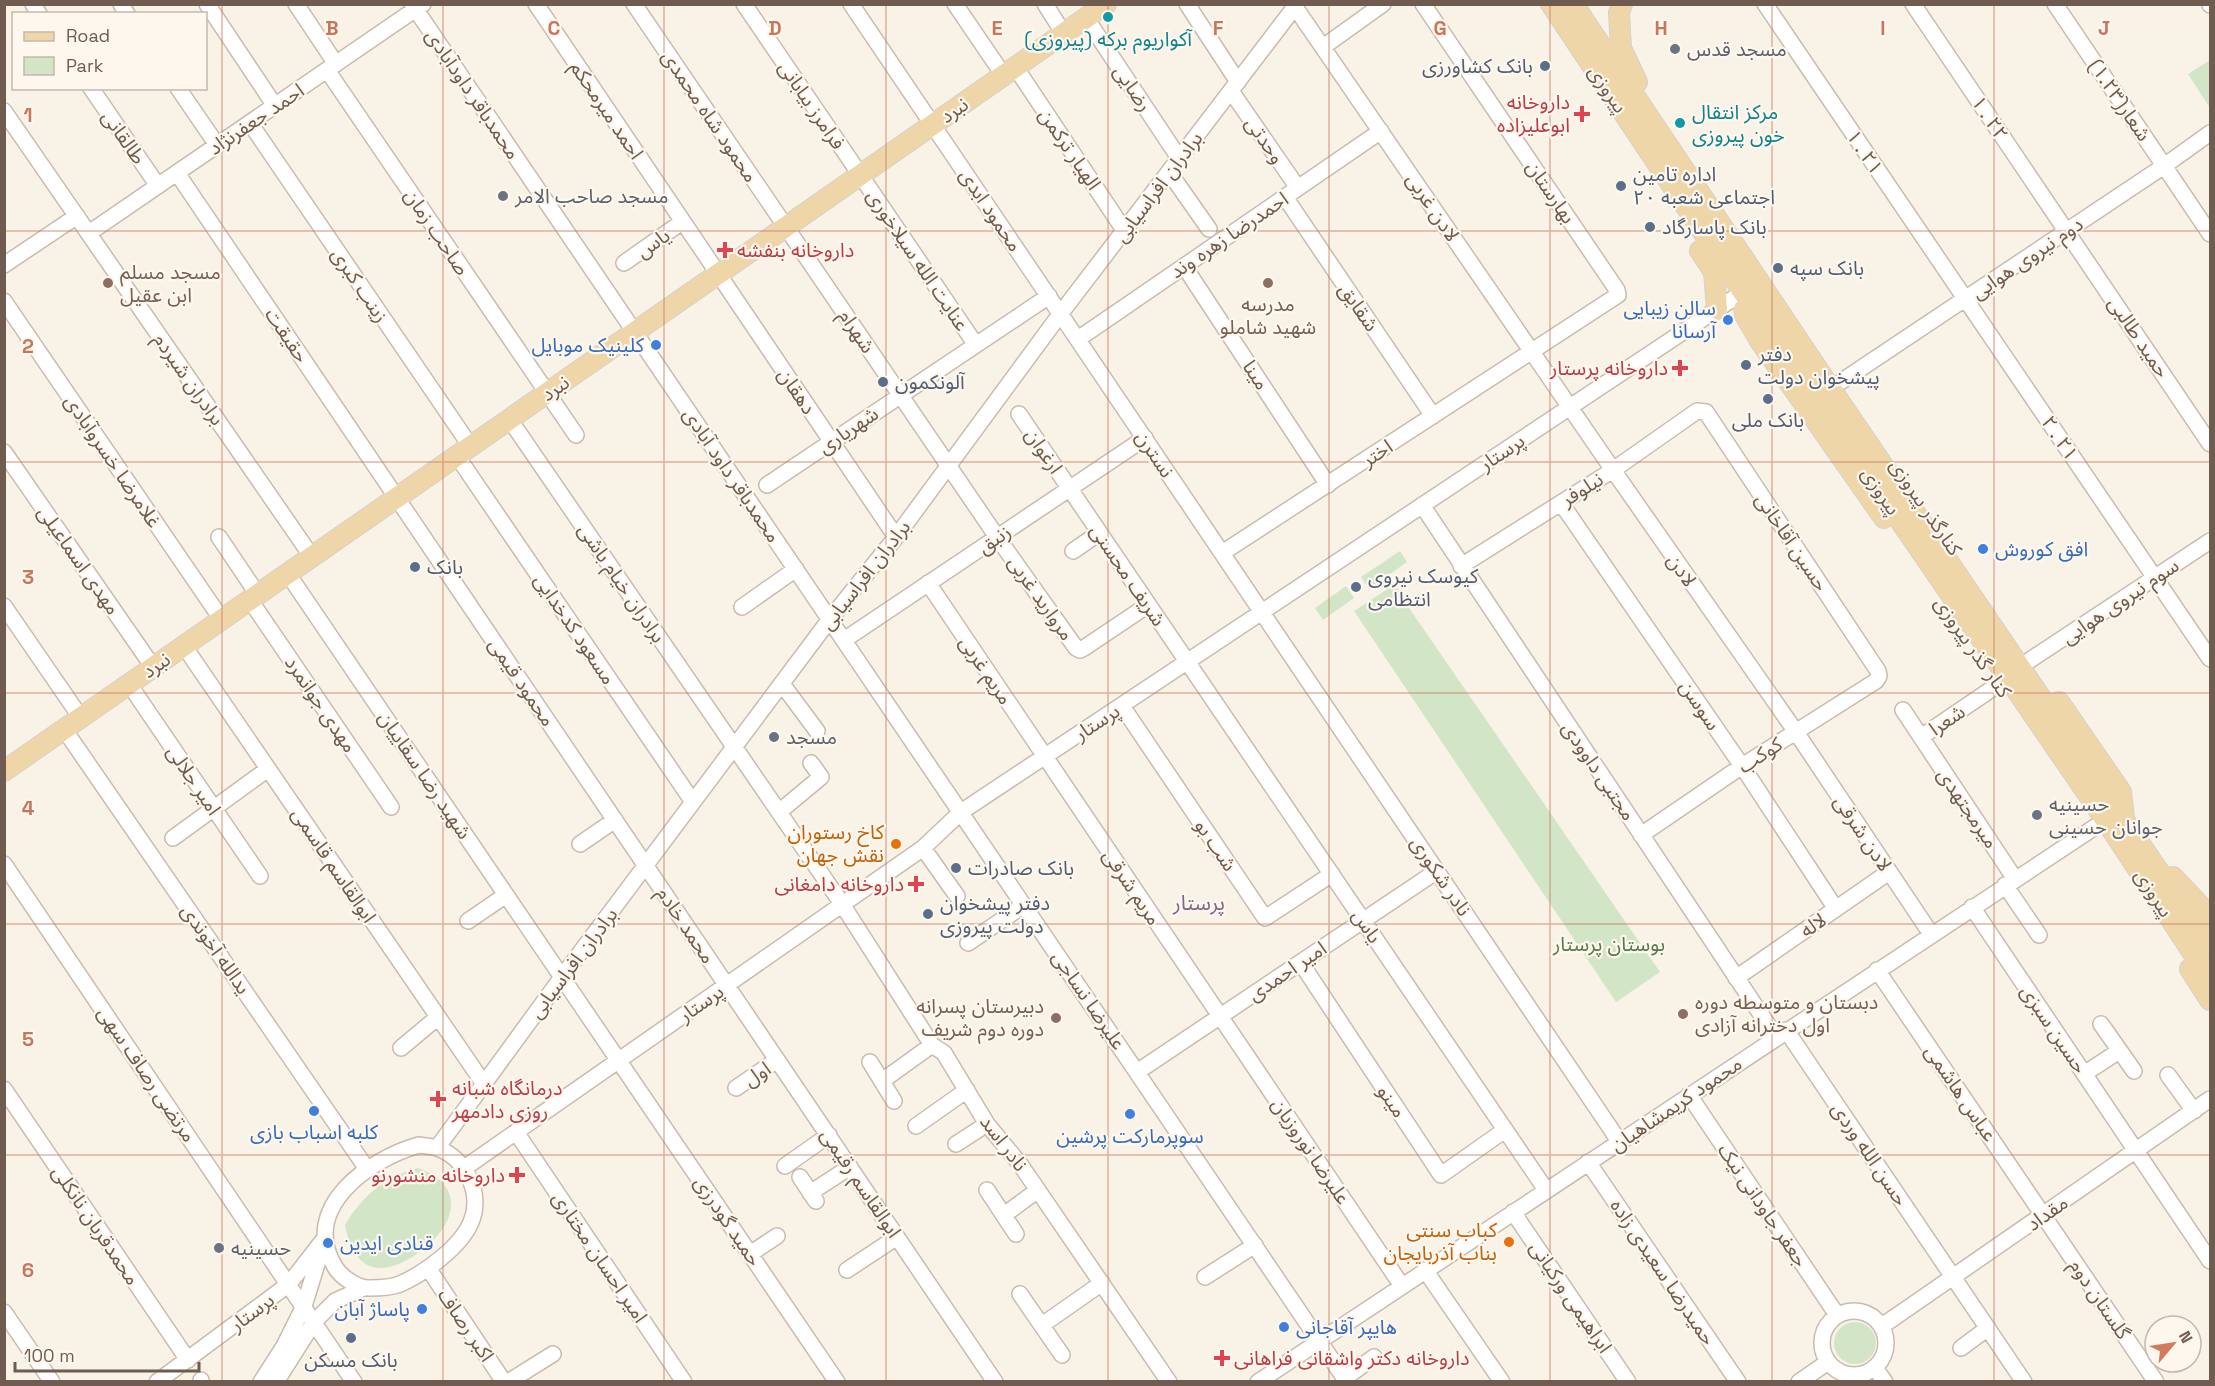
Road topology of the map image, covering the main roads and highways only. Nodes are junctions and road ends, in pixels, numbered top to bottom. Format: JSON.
{"nodes":[{"id":1,"x":1106,"y":4,"type":"edge"},
{"id":2,"x":1573,"y":4,"type":"edge"},
{"id":3,"x":1622,"y":4,"type":"edge"},
{"id":4,"x":1544,"y":9,"type":"edge"},
{"id":5,"x":1563,"y":34,"type":"junction"},
{"id":6,"x":1678,"y":162,"type":"junction"},
{"id":7,"x":1707,"y":205,"type":"junction"},
{"id":8,"x":1751,"y":286,"type":"junction"},
{"id":9,"x":1717,"y":309,"type":"road end"},
{"id":10,"x":1874,"y":452,"type":"junction"},
{"id":11,"x":1913,"y":487,"type":"junction"},
{"id":12,"x":2001,"y":676,"type":"junction"},
{"id":13,"x":4,"y":771,"type":"edge"},
{"id":14,"x":2124,"y":821,"type":"junction"},
{"id":15,"x":2146,"y":853,"type":"junction"},
{"id":16,"x":2211,"y":916,"type":"edge"},
{"id":17,"x":2211,"y":947,"type":"edge"},
{"id":18,"x":2211,"y":979,"type":"edge"},
{"id":19,"x":2211,"y":1000,"type":"edge"}],
"edges":[{"from":1,"to":13,"type":"main road","name":"نبرد"},
{"from":2,"to":6,"type":"main road","name":"پیروزی"},
{"from":3,"to":6,"type":"main road"},
{"from":4,"to":5,"type":"main road","name":"پیروزی"},
{"from":5,"to":8,"type":"main road","name":"پیروزی"},
{"from":5,"to":9,"type":"main road"},
{"from":6,"to":7,"type":"main road","name":"پیروزی"},
{"from":7,"to":8,"type":"main road","name":"پیروزی"},
{"from":7,"to":11,"type":"main road","name":"کنارگذر پیروزی"},
{"from":8,"to":10,"type":"main road","name":"پیروزی"},
{"from":8,"to":12,"type":"main road","name":"پیروزی"},
{"from":10,"to":11,"type":"main road"},
{"from":10,"to":14,"type":"main road","name":"پیروزی"},
{"from":11,"to":14,"type":"main road","name":"کنارگذر پیروزی"},
{"from":12,"to":18,"type":"main road","name":"پیروزی"},
{"from":12,"to":19,"type":"main road","name":"کنار گذر پیروزی"},
{"from":14,"to":15,"type":"main road","name":"پیروزی"},
{"from":15,"to":16,"type":"main road"},
{"from":15,"to":17,"type":"main road","name":"پیروزی"}]}
